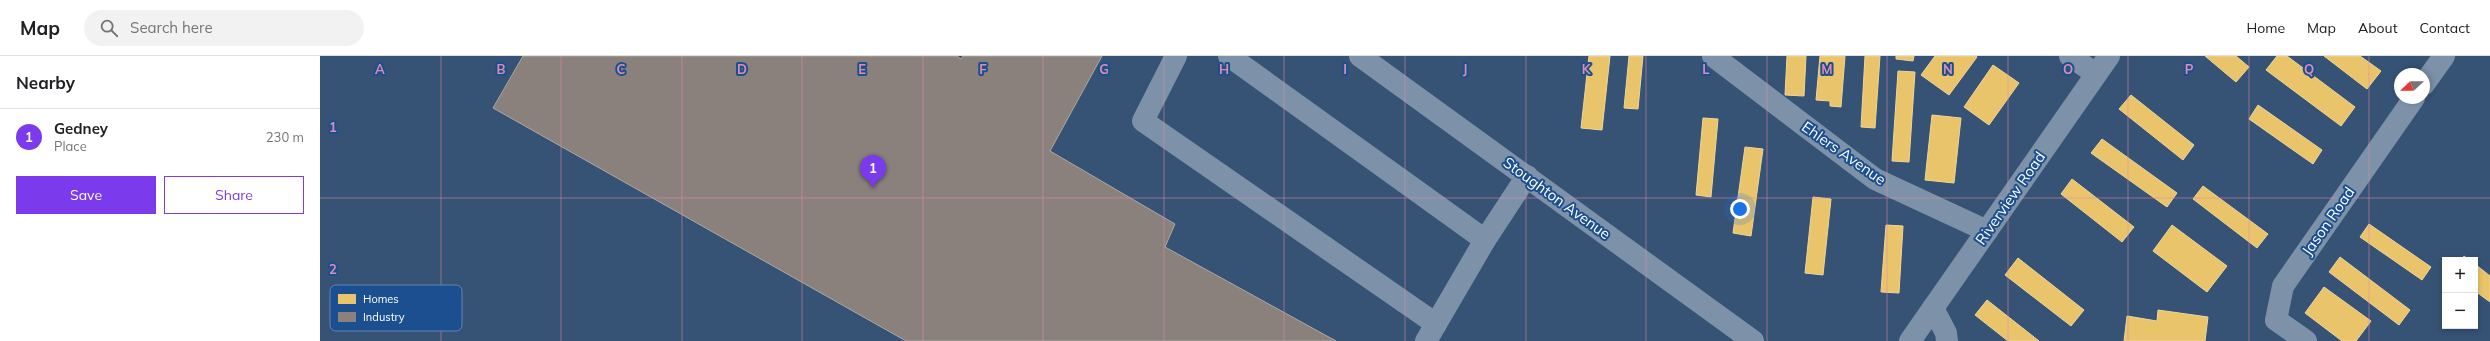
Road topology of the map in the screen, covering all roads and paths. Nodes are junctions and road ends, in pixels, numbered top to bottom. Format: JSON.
{"nodes":[{"id":1,"x":1176,"y":56,"type":"edge"},
{"id":2,"x":1229,"y":56,"type":"edge"},
{"id":3,"x":1360,"y":56,"type":"edge"},
{"id":4,"x":1713,"y":56,"type":"edge"},
{"id":5,"x":2070,"y":56,"type":"edge"},
{"id":6,"x":2109,"y":56,"type":"edge"},
{"id":7,"x":2444,"y":56,"type":"edge"},
{"id":8,"x":2096,"y":74,"type":"junction"},
{"id":9,"x":2430,"y":76,"type":"edge"},
{"id":10,"x":2410,"y":104,"type":"edge"},
{"id":11,"x":1527,"y":176,"type":"junction"},
{"id":12,"x":1987,"y":231,"type":"junction"},
{"id":13,"x":1484,"y":240,"type":"junction"},
{"id":14,"x":1933,"y":308,"type":"junction"},
{"id":15,"x":1431,"y":333,"type":"edge"},
{"id":16,"x":1753,"y":341,"type":"edge"},
{"id":17,"x":1910,"y":341,"type":"edge"},
{"id":18,"x":1947,"y":341,"type":"edge"},
{"id":19,"x":2306,"y":341,"type":"edge"}],
"edges":[{"from":1,"to":15,"type":"street"},
{"from":2,"to":13,"type":"street"},
{"from":3,"to":11,"type":"street","name":"Stoughton Avenue"},
{"from":4,"to":12,"type":"street","name":"Ehlers Avenue"},
{"from":5,"to":8,"type":"street"},
{"from":6,"to":8,"type":"street","name":"Riverview Road"},
{"from":7,"to":9,"type":"street"},
{"from":8,"to":12,"type":"street","name":"Riverview Road"},
{"from":10,"to":19,"type":"street","name":"Jason Road"},
{"from":11,"to":13,"type":"street"},
{"from":11,"to":16,"type":"street","name":"Stoughton Avenue"},
{"from":12,"to":14,"type":"street","name":"Riverview Road"},
{"from":13,"to":15,"type":"street"},
{"from":14,"to":17,"type":"street","name":"Riverview Road"},
{"from":14,"to":18,"type":"street"}]}
